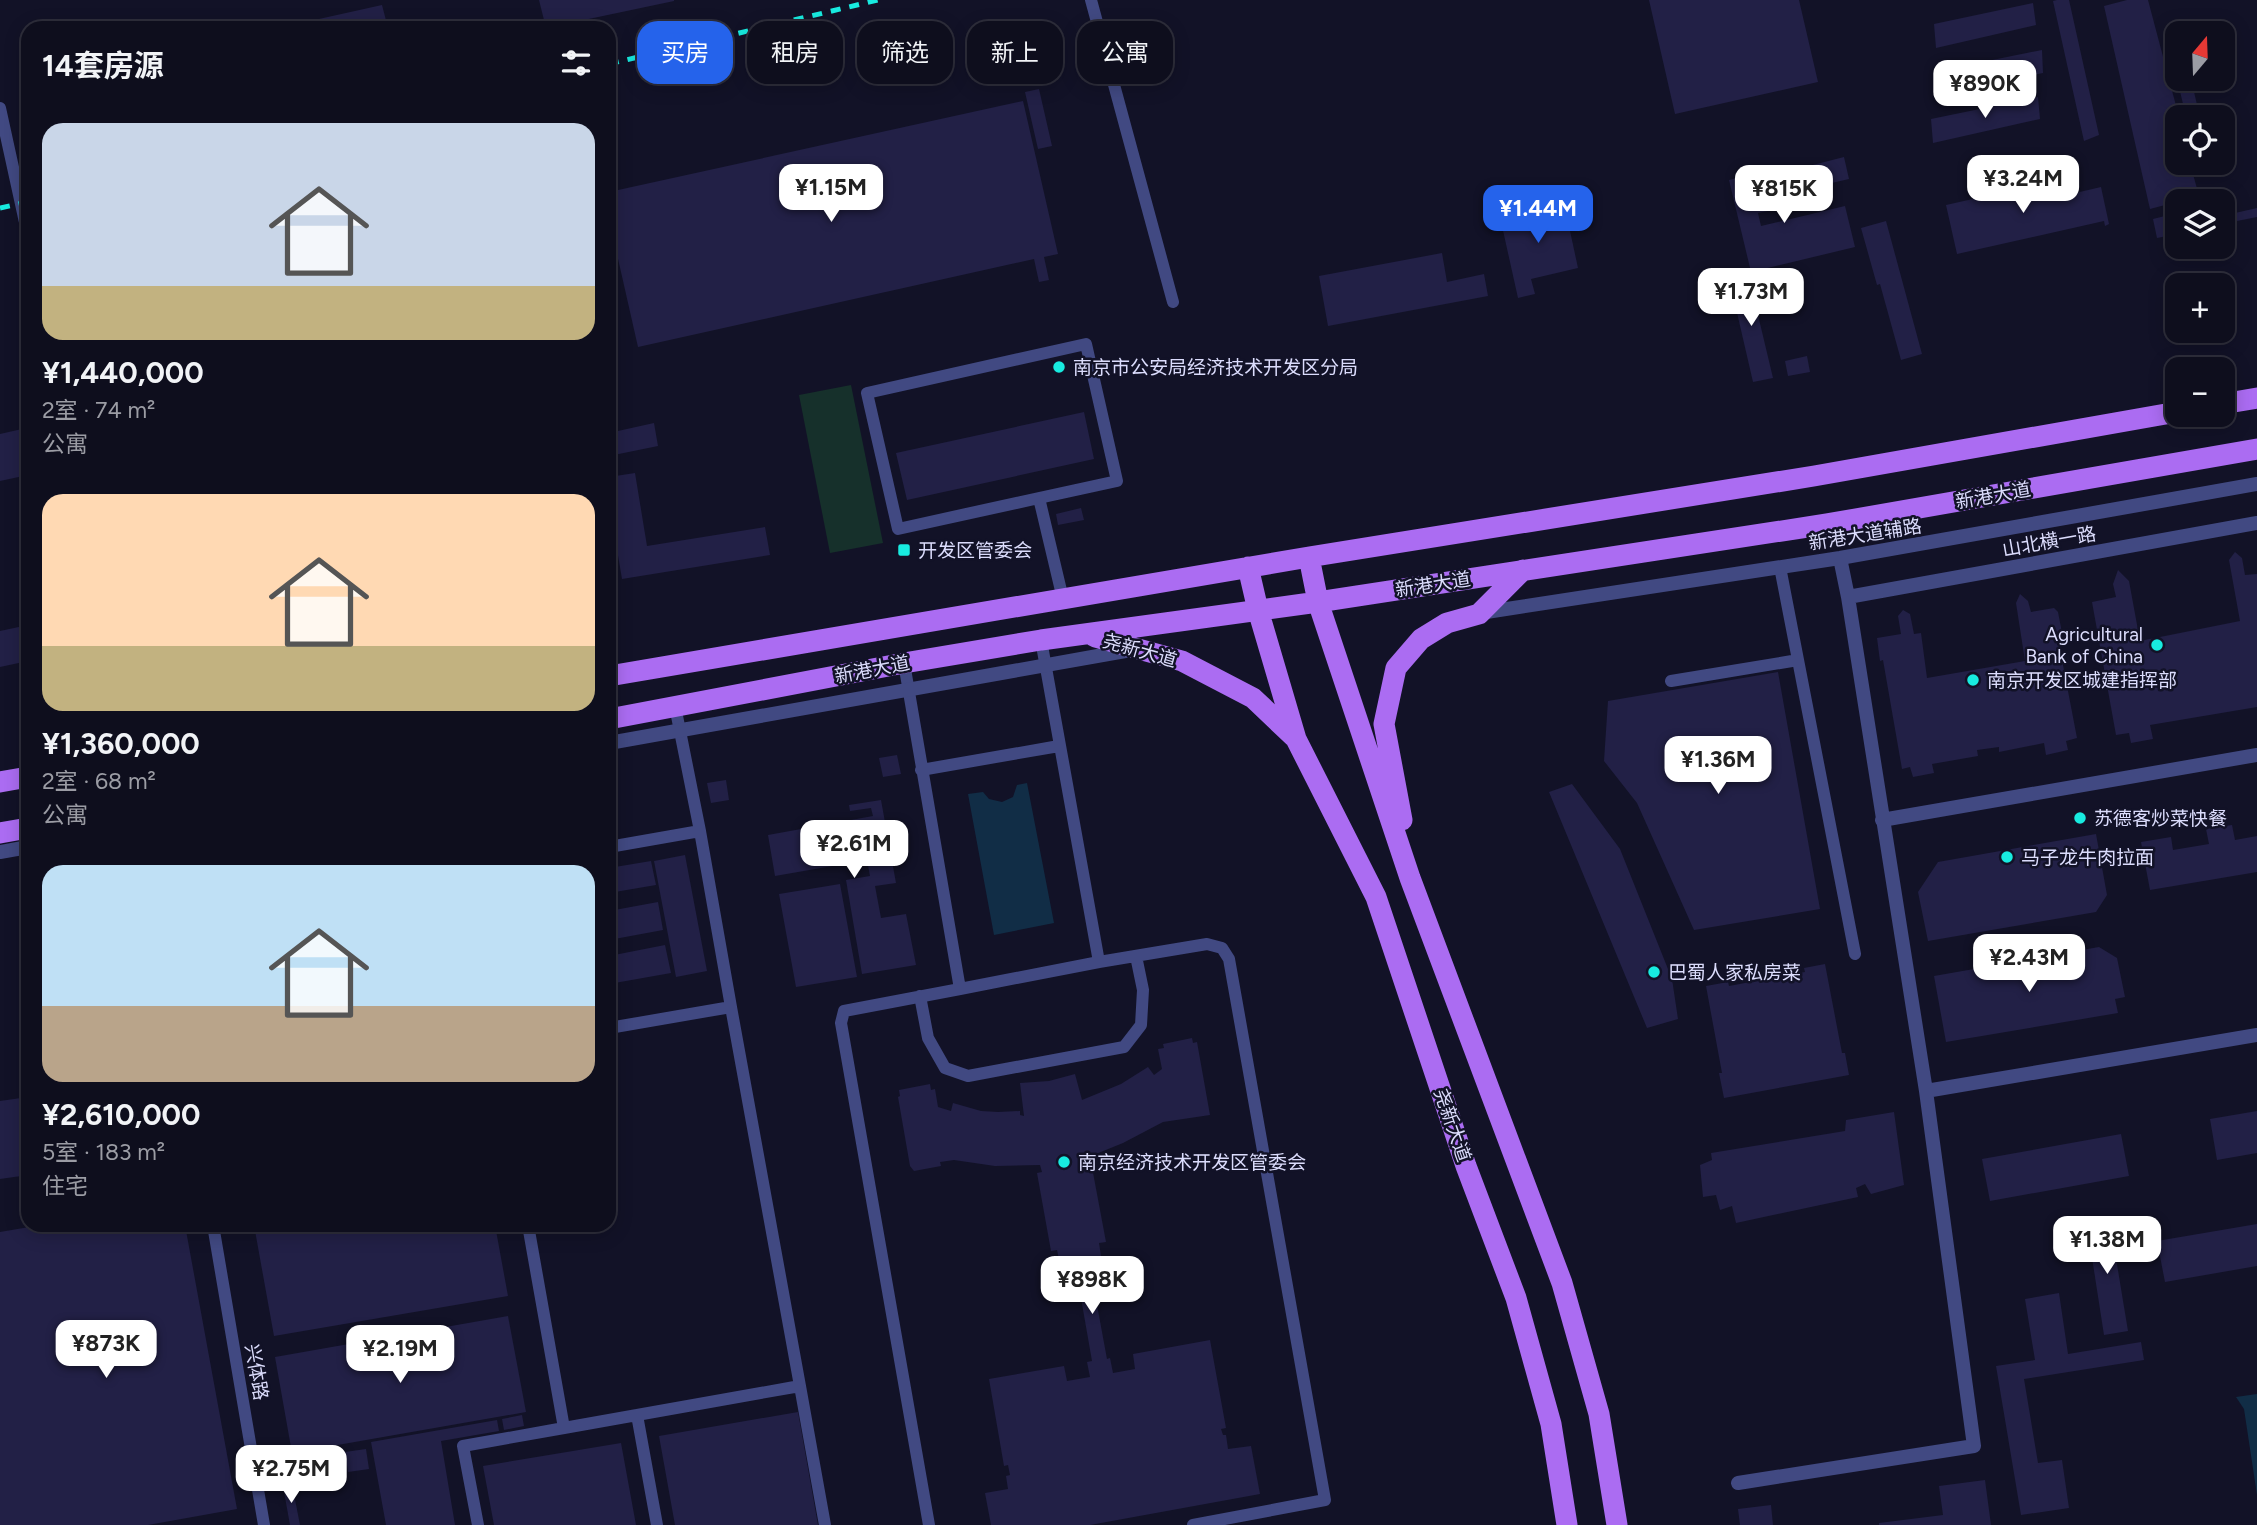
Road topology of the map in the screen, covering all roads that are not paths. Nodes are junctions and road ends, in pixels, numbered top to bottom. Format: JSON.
{"nodes":[{"id":1,"x":1091,"y":0,"type":"edge"},
{"id":2,"x":0,"y":108,"type":"edge"},
{"id":3,"x":21,"y":204,"type":"edge"},
{"id":4,"x":1173,"y":302,"type":"dead end"},
{"id":5,"x":2257,"y":398,"type":"edge"},
{"id":6,"x":2235,"y":402,"type":"edge"},
{"id":7,"x":2165,"y":414,"type":"edge"},
{"id":8,"x":2257,"y":449,"type":"edge"},
{"id":9,"x":2257,"y":484,"type":"edge"},
{"id":10,"x":1039,"y":498,"type":"junction"},
{"id":11,"x":2257,"y":523,"type":"edge"},
{"id":12,"x":1309,"y":557,"type":"junction"},
{"id":13,"x":1840,"y":558,"type":"junction"},
{"id":14,"x":1248,"y":567,"type":"junction"},
{"id":15,"x":1780,"y":567,"type":"junction"},
{"id":16,"x":1523,"y":570,"type":"junction"},
{"id":17,"x":1849,"y":597,"type":"junction"},
{"id":18,"x":1063,"y":599,"type":"junction"},
{"id":19,"x":1318,"y":602,"type":"junction"},
{"id":20,"x":1258,"y":610,"type":"junction"},
{"id":21,"x":1479,"y":614,"type":"junction"},
{"id":22,"x":1086,"y":635,"type":"junction"},
{"id":23,"x":1041,"y":640,"type":"junction"},
{"id":24,"x":1138,"y":649,"type":"junction"},
{"id":25,"x":1798,"y":660,"type":"junction"},
{"id":26,"x":904,"y":663,"type":"junction"},
{"id":27,"x":1045,"y":666,"type":"junction"},
{"id":28,"x":616,"y":675,"type":"edge"},
{"id":29,"x":1671,"y":681,"type":"dead end"},
{"id":30,"x":908,"y":690,"type":"junction"},
{"id":31,"x":675,"y":706,"type":"junction"},
{"id":32,"x":616,"y":718,"type":"edge"},
{"id":33,"x":680,"y":731,"type":"junction"},
{"id":34,"x":1296,"y":738,"type":"junction"},
{"id":35,"x":616,"y":742,"type":"edge"},
{"id":36,"x":1059,"y":746,"type":"junction"},
{"id":37,"x":2257,"y":755,"type":"edge"},
{"id":38,"x":921,"y":770,"type":"junction"},
{"id":39,"x":21,"y":778,"type":"edge"},
{"id":40,"x":0,"y":782,"type":"edge"},
{"id":41,"x":1882,"y":820,"type":"junction"},
{"id":42,"x":21,"y":829,"type":"edge"},
{"id":43,"x":700,"y":831,"type":"junction"},
{"id":44,"x":0,"y":833,"type":"edge"},
{"id":45,"x":616,"y":846,"type":"edge"},
{"id":46,"x":21,"y":848,"type":"edge"},
{"id":47,"x":0,"y":852,"type":"edge"},
{"id":48,"x":1410,"y":878,"type":"junction"},
{"id":49,"x":1855,"y":954,"type":"dead end"},
{"id":50,"x":1136,"y":956,"type":"junction"},
{"id":51,"x":1099,"y":962,"type":"junction"},
{"id":52,"x":960,"y":989,"type":"junction"},
{"id":53,"x":920,"y":996,"type":"junction"},
{"id":54,"x":731,"y":1007,"type":"junction"},
{"id":55,"x":616,"y":1027,"type":"edge"},
{"id":56,"x":2257,"y":1035,"type":"edge"},
{"id":57,"x":1926,"y":1091,"type":"junction"},
{"id":58,"x":214,"y":1232,"type":"edge"},
{"id":59,"x":529,"y":1232,"type":"edge"},
{"id":60,"x":800,"y":1386,"type":"junction"},
{"id":61,"x":637,"y":1415,"type":"junction"},
{"id":62,"x":565,"y":1428,"type":"junction"},
{"id":63,"x":1738,"y":1483,"type":"dead end"},
{"id":64,"x":264,"y":1525,"type":"edge"},
{"id":65,"x":478,"y":1525,"type":"edge"},
{"id":66,"x":657,"y":1525,"type":"edge"},
{"id":67,"x":825,"y":1525,"type":"edge"},
{"id":68,"x":929,"y":1525,"type":"edge"},
{"id":69,"x":1193,"y":1525,"type":"edge"},
{"id":70,"x":1567,"y":1525,"type":"edge"},
{"id":71,"x":1617,"y":1525,"type":"edge"}],
"edges":[{"from":1,"to":4,"type":"lane"},
{"from":2,"to":3,"type":"lane"},
{"from":5,"to":6,"type":"main road"},
{"from":7,"to":12,"type":"main road","name":"新港大道"},
{"from":8,"to":16,"type":"main road","name":"新港大道"},
{"from":9,"to":13,"type":"street","name":"新港大道辅路"},
{"from":10,"to":10,"type":"lane"},
{"from":10,"to":18,"type":"lane"},
{"from":11,"to":17,"type":"street","name":"山北横一路"},
{"from":12,"to":14,"type":"main road","name":"新港大道"},
{"from":12,"to":19,"type":"main road"},
{"from":13,"to":15,"type":"street","name":"新港大道辅路"},
{"from":13,"to":17,"type":"street"},
{"from":14,"to":18,"type":"main road","name":"新港大道"},
{"from":14,"to":20,"type":"main road","name":"尧新大道"},
{"from":15,"to":21,"type":"street","name":"新港大道辅路"},
{"from":15,"to":25,"type":"lane"},
{"from":16,"to":19,"type":"main road","name":"新港大道"},
{"from":16,"to":21,"type":"main road"},
{"from":17,"to":41,"type":"street"},
{"from":18,"to":28,"type":"main road","name":"新港大道"},
{"from":19,"to":20,"type":"main road","name":"新港大道"},
{"from":19,"to":48,"type":"main road"},
{"from":20,"to":22,"type":"main road","name":"新港大道"},
{"from":20,"to":34,"type":"main road","name":"尧新大道"},
{"from":21,"to":48,"type":"main road"},
{"from":22,"to":23,"type":"main road","name":"新港大道"},
{"from":22,"to":24,"type":"main road","name":"尧新大道"},
{"from":23,"to":26,"type":"main road","name":"新港大道"},
{"from":23,"to":27,"type":"lane"},
{"from":24,"to":27,"type":"street"},
{"from":24,"to":34,"type":"main road","name":"尧新大道"},
{"from":25,"to":29,"type":"lane"},
{"from":25,"to":49,"type":"lane"},
{"from":26,"to":30,"type":"lane"},
{"from":26,"to":31,"type":"main road","name":"新港大道"},
{"from":27,"to":30,"type":"street"},
{"from":27,"to":36,"type":"lane"},
{"from":30,"to":33,"type":"street"},
{"from":30,"to":38,"type":"lane"},
{"from":31,"to":32,"type":"main road","name":"新港大道"},
{"from":31,"to":33,"type":"lane"},
{"from":33,"to":35,"type":"street"},
{"from":33,"to":43,"type":"lane"},
{"from":34,"to":70,"type":"main road","name":"尧新大道"},
{"from":36,"to":38,"type":"lane"},
{"from":36,"to":51,"type":"lane"},
{"from":37,"to":41,"type":"street"},
{"from":38,"to":52,"type":"lane"},
{"from":39,"to":40,"type":"main road"},
{"from":41,"to":57,"type":"street"},
{"from":42,"to":44,"type":"main road"},
{"from":43,"to":45,"type":"lane"},
{"from":43,"to":54,"type":"lane"},
{"from":46,"to":47,"type":"street"},
{"from":48,"to":71,"type":"main road"},
{"from":50,"to":51,"type":"lane"},
{"from":50,"to":53,"type":"lane"},
{"from":50,"to":69,"type":"lane"},
{"from":51,"to":52,"type":"lane"},
{"from":52,"to":53,"type":"lane"},
{"from":53,"to":68,"type":"lane"},
{"from":54,"to":55,"type":"lane"},
{"from":54,"to":60,"type":"lane"},
{"from":56,"to":57,"type":"street"},
{"from":57,"to":63,"type":"street"},
{"from":58,"to":64,"type":"lane","name":"兴体路"},
{"from":59,"to":62,"type":"lane"},
{"from":60,"to":61,"type":"lane"},
{"from":60,"to":67,"type":"lane"},
{"from":61,"to":62,"type":"lane"},
{"from":61,"to":66,"type":"lane"},
{"from":62,"to":65,"type":"lane"}]}
